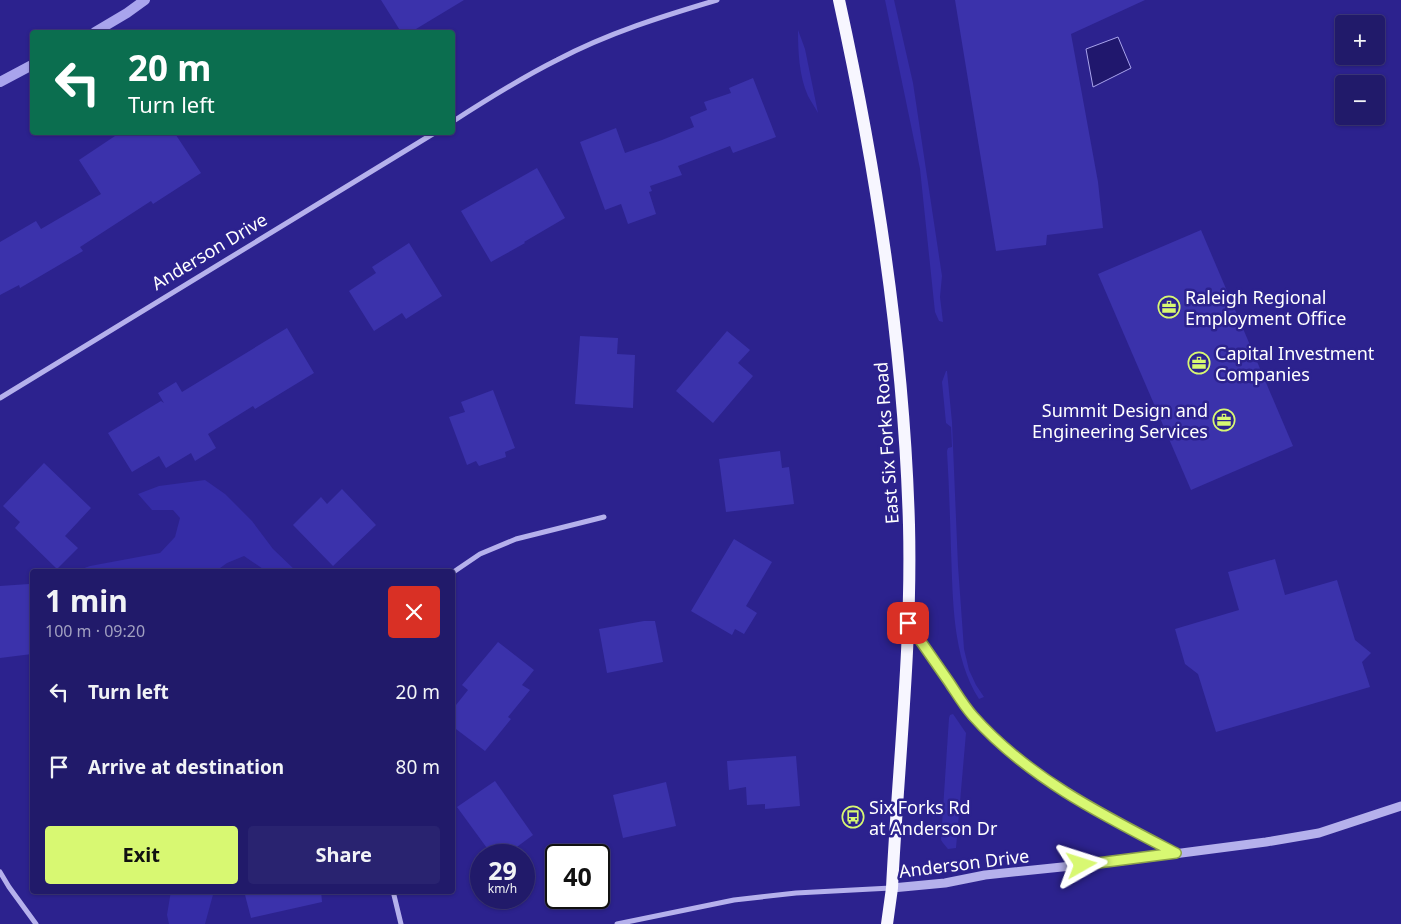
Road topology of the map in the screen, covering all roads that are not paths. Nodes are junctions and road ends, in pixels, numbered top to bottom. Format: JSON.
{"nodes":[{"id":1,"x":717,"y":0,"type":"edge"},
{"id":2,"x":839,"y":0,"type":"edge"},
{"id":3,"x":455,"y":120,"type":"edge"},
{"id":4,"x":431,"y":135,"type":"edge"},
{"id":5,"x":0,"y":398,"type":"edge"},
{"id":6,"x":604,"y":516,"type":"dead end"},
{"id":7,"x":455,"y":571,"type":"edge"},
{"id":8,"x":908,"y":623,"type":"junction"},
{"id":9,"x":1401,"y":806,"type":"edge"},
{"id":10,"x":1176,"y":853,"type":"junction"},
{"id":11,"x":0,"y":872,"type":"edge"},
{"id":12,"x":892,"y":888,"type":"junction"},
{"id":13,"x":395,"y":894,"type":"edge"},
{"id":14,"x":36,"y":924,"type":"edge"},
{"id":15,"x":401,"y":924,"type":"edge"},
{"id":16,"x":617,"y":924,"type":"edge"},
{"id":17,"x":887,"y":924,"type":"edge"}],
"edges":[{"from":1,"to":3,"type":"street"},
{"from":2,"to":8,"type":"main road","name":"East Six Forks Road"},
{"from":4,"to":5,"type":"street","name":"Anderson Drive"},
{"from":6,"to":7,"type":"street"},
{"from":8,"to":10,"type":"street"},
{"from":8,"to":12,"type":"main road","name":"East Six Forks Road"},
{"from":9,"to":10,"type":"street","name":"Anderson Drive"},
{"from":10,"to":12,"type":"street","name":"Anderson Drive"},
{"from":11,"to":14,"type":"street"},
{"from":12,"to":16,"type":"street","name":"Anderson Drive"},
{"from":12,"to":17,"type":"main road","name":"East Six Forks Road"},
{"from":13,"to":15,"type":"street"}]}
